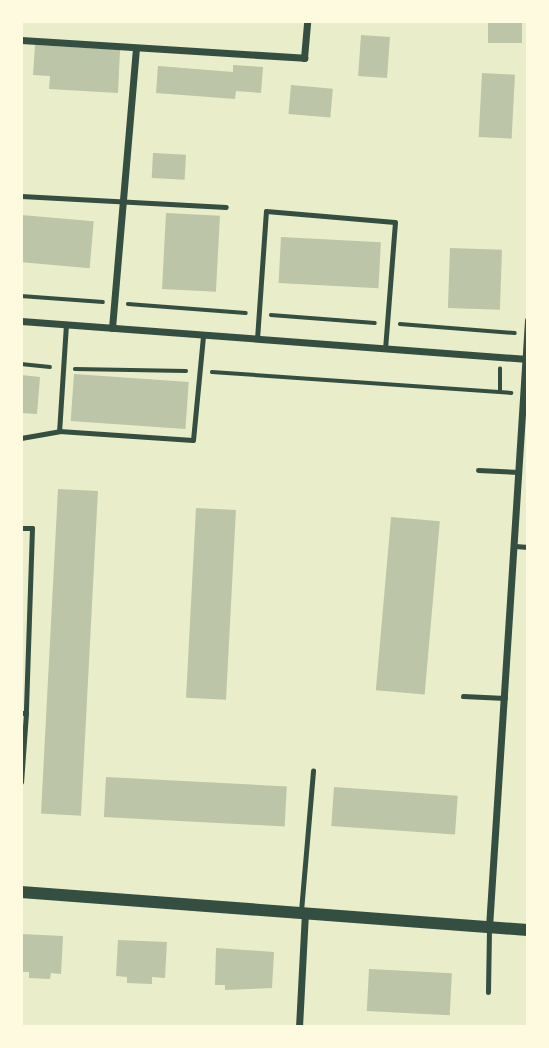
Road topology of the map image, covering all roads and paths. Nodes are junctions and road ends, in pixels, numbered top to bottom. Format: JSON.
{"nodes":[{"id":1,"x":307,"y":21,"type":"edge"},
{"id":2,"x":21,"y":40,"type":"edge"},
{"id":3,"x":136,"y":48,"type":"junction"},
{"id":4,"x":21,"y":197,"type":"edge"},
{"id":5,"x":122,"y":201,"type":"junction"},
{"id":6,"x":226,"y":207,"type":"dead end"},
{"id":7,"x":21,"y":296,"type":"edge"},
{"id":8,"x":114,"y":303,"type":"junction"},
{"id":9,"x":259,"y":314,"type":"junction"},
{"id":10,"x":528,"y":320,"type":"edge"},
{"id":11,"x":21,"y":321,"type":"edge"},
{"id":12,"x":66,"y":324,"type":"junction"},
{"id":13,"x":388,"y":324,"type":"junction"},
{"id":14,"x":112,"y":328,"type":"junction"},
{"id":15,"x":527,"y":334,"type":"edge"},
{"id":16,"x":203,"y":335,"type":"junction"},
{"id":17,"x":257,"y":340,"type":"junction"},
{"id":18,"x":385,"y":349,"type":"junction"},
{"id":19,"x":527,"y":359,"type":"edge"},
{"id":20,"x":21,"y":364,"type":"edge"},
{"id":21,"x":61,"y":369,"type":"junction"},
{"id":22,"x":200,"y":371,"type":"junction"},
{"id":23,"x":524,"y":395,"type":"junction"},
{"id":24,"x":60,"y":431,"type":"junction"},
{"id":25,"x":21,"y":438,"type":"edge"},
{"id":26,"x":478,"y":470,"type":"dead end"},
{"id":27,"x":519,"y":472,"type":"junction"},
{"id":28,"x":21,"y":528,"type":"edge"},
{"id":29,"x":515,"y":546,"type":"junction"},
{"id":30,"x":528,"y":547,"type":"edge"},
{"id":31,"x":463,"y":696,"type":"dead end"},
{"id":32,"x":505,"y":698,"type":"junction"},
{"id":33,"x":23,"y":713,"type":"edge"},
{"id":34,"x":313,"y":771,"type":"dead end"},
{"id":35,"x":21,"y":782,"type":"edge"},
{"id":36,"x":21,"y":892,"type":"edge"},
{"id":37,"x":303,"y":911,"type":"junction"},
{"id":38,"x":489,"y":927,"type":"junction"},
{"id":39,"x":528,"y":930,"type":"edge"},
{"id":40,"x":488,"y":992,"type":"dead end"},
{"id":41,"x":299,"y":1027,"type":"edge"}],
"edges":[{"from":1,"to":3,"type":"street"},
{"from":2,"to":3,"type":"street"},
{"from":3,"to":5,"type":"street"},
{"from":4,"to":5,"type":"lane"},
{"from":5,"to":6,"type":"lane"},
{"from":5,"to":8,"type":"street"},
{"from":7,"to":8,"type":"path"},
{"from":8,"to":9,"type":"path"},
{"from":8,"to":14,"type":"street"},
{"from":9,"to":13,"type":"path"},
{"from":9,"to":13,"type":"lane"},
{"from":9,"to":17,"type":"lane"},
{"from":10,"to":15,"type":"street"},
{"from":11,"to":12,"type":"street"},
{"from":12,"to":14,"type":"street"},
{"from":12,"to":21,"type":"lane"},
{"from":13,"to":15,"type":"path"},
{"from":13,"to":18,"type":"lane"},
{"from":14,"to":16,"type":"street"},
{"from":15,"to":19,"type":"street"},
{"from":16,"to":17,"type":"street"},
{"from":16,"to":22,"type":"lane"},
{"from":17,"to":18,"type":"street"},
{"from":18,"to":19,"type":"street"},
{"from":19,"to":23,"type":"street"},
{"from":20,"to":21,"type":"path"},
{"from":21,"to":22,"type":"path"},
{"from":21,"to":24,"type":"lane"},
{"from":22,"to":23,"type":"path"},
{"from":22,"to":24,"type":"lane"},
{"from":23,"to":27,"type":"street"},
{"from":24,"to":25,"type":"lane"},
{"from":26,"to":27,"type":"lane"},
{"from":27,"to":29,"type":"street"},
{"from":28,"to":33,"type":"lane"},
{"from":29,"to":30,"type":"lane"},
{"from":29,"to":32,"type":"street"},
{"from":31,"to":32,"type":"lane"},
{"from":32,"to":38,"type":"street"},
{"from":33,"to":35,"type":"lane"},
{"from":34,"to":37,"type":"lane"},
{"from":36,"to":37,"type":"street"},
{"from":37,"to":38,"type":"street"},
{"from":37,"to":41,"type":"street"},
{"from":38,"to":39,"type":"street"},
{"from":38,"to":40,"type":"lane"}]}
